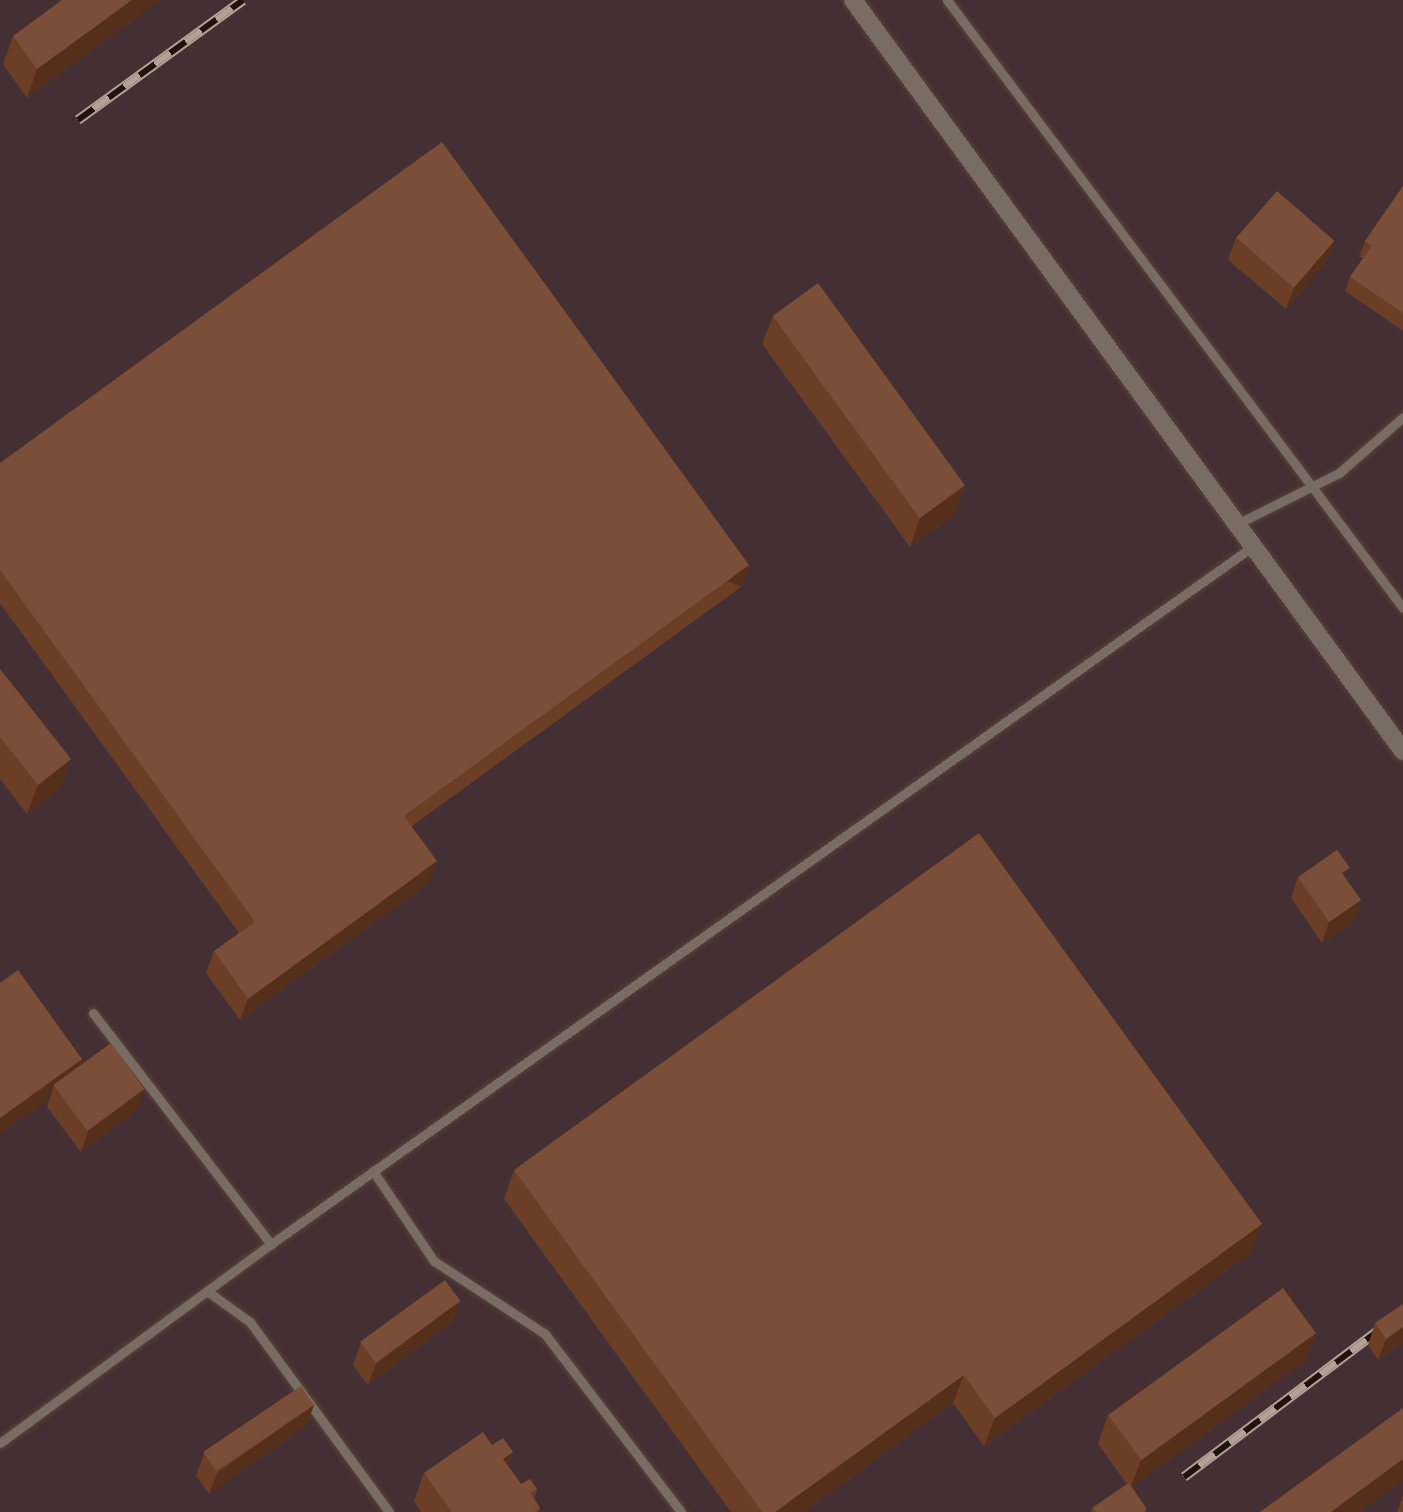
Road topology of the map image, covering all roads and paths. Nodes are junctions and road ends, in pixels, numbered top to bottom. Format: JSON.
{"nodes":[{"id":1,"x":853,"y":0,"type":"edge"},
{"id":2,"x":947,"y":0,"type":"edge"},
{"id":3,"x":1403,"y":417,"type":"edge"},
{"id":4,"x":1312,"y":488,"type":"junction"},
{"id":5,"x":1237,"y":524,"type":"junction"},
{"id":6,"x":1254,"y":546,"type":"junction"},
{"id":7,"x":1403,"y":608,"type":"edge"},
{"id":8,"x":1403,"y":750,"type":"edge"},
{"id":9,"x":93,"y":1012,"type":"dead end"},
{"id":10,"x":374,"y":1171,"type":"junction"},
{"id":11,"x":271,"y":1244,"type":"junction"},
{"id":12,"x":207,"y":1291,"type":"junction"},
{"id":13,"x":0,"y":1444,"type":"edge"},
{"id":14,"x":389,"y":1512,"type":"edge"},
{"id":15,"x":681,"y":1512,"type":"edge"}],
"edges":[{"from":1,"to":5,"type":"street"},
{"from":2,"to":4,"type":"lane"},
{"from":3,"to":4,"type":"lane"},
{"from":4,"to":5,"type":"lane"},
{"from":4,"to":7,"type":"lane"},
{"from":5,"to":6,"type":"street"},
{"from":6,"to":8,"type":"street"},
{"from":6,"to":10,"type":"lane"},
{"from":9,"to":11,"type":"lane"},
{"from":10,"to":11,"type":"lane"},
{"from":10,"to":15,"type":"lane"},
{"from":11,"to":12,"type":"lane"},
{"from":12,"to":13,"type":"lane"},
{"from":12,"to":14,"type":"lane"}]}
